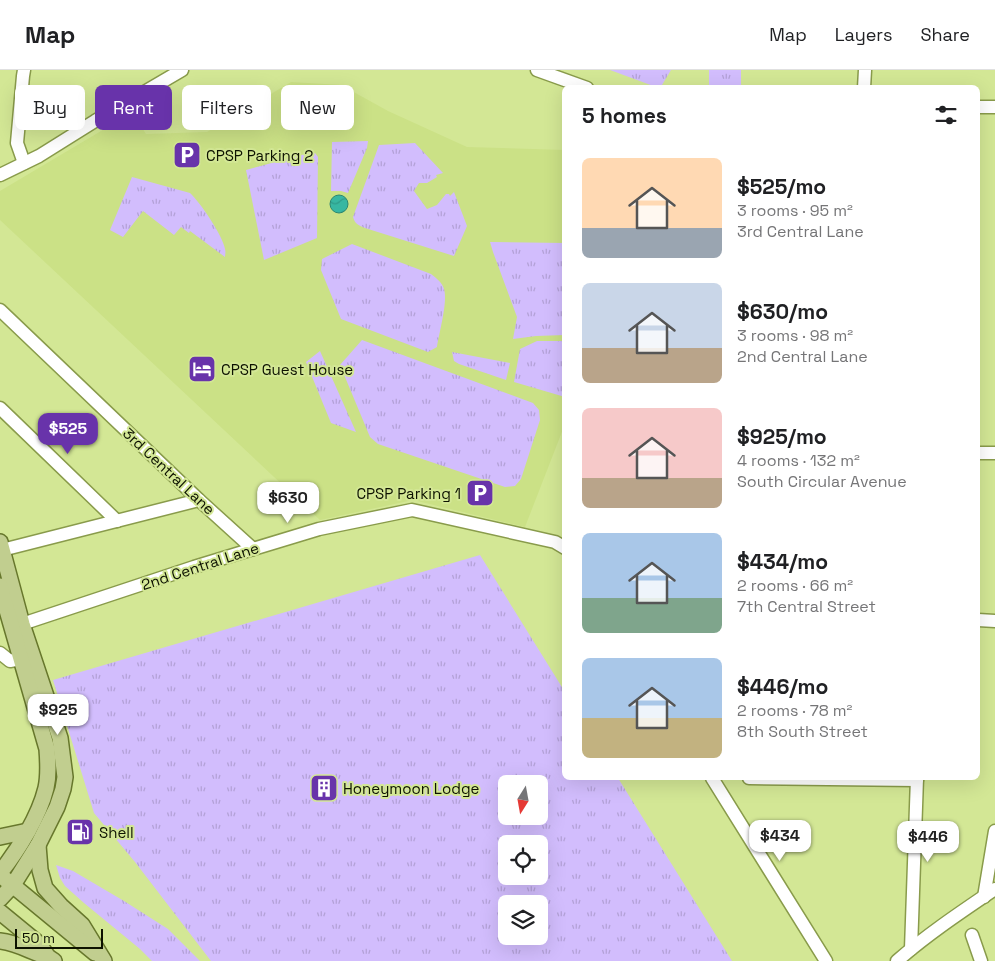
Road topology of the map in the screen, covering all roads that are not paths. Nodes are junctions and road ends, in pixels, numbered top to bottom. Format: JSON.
{"nodes":[{"id":1,"x":24,"y":70,"type":"edge"},
{"id":2,"x":182,"y":70,"type":"edge"},
{"id":3,"x":537,"y":70,"type":"edge"},
{"id":4,"x":865,"y":70,"type":"edge"},
{"id":5,"x":579,"y":85,"type":"edge"},
{"id":6,"x":864,"y":85,"type":"edge"},
{"id":7,"x":995,"y":107,"type":"edge"},
{"id":8,"x":980,"y":108,"type":"edge"},
{"id":9,"x":24,"y":163,"type":"junction"},
{"id":10,"x":0,"y":175,"type":"edge"},
{"id":11,"x":0,"y":310,"type":"edge"},
{"id":12,"x":0,"y":408,"type":"edge"},
{"id":13,"x":980,"y":452,"type":"edge"},
{"id":14,"x":995,"y":453,"type":"edge"},
{"id":15,"x":199,"y":500,"type":"junction"},
{"id":16,"x":117,"y":522,"type":"junction"},
{"id":17,"x":1,"y":546,"type":"edge"},
{"id":18,"x":562,"y":546,"type":"edge"},
{"id":19,"x":252,"y":549,"type":"junction"},
{"id":20,"x":0,"y":586,"type":"edge"},
{"id":21,"x":980,"y":620,"type":"edge"},
{"id":22,"x":995,"y":621,"type":"edge"},
{"id":23,"x":17,"y":624,"type":"junction"},
{"id":24,"x":0,"y":653,"type":"edge"},
{"id":25,"x":22,"y":659,"type":"junction"},
{"id":26,"x":713,"y":780,"type":"edge"},
{"id":27,"x":917,"y":780,"type":"edge"},
{"id":28,"x":28,"y":831,"type":"junction"},
{"id":29,"x":995,"y":831,"type":"edge"},
{"id":30,"x":0,"y":837,"type":"edge"},
{"id":31,"x":38,"y":845,"type":"junction"},
{"id":32,"x":0,"y":874,"type":"edge"},
{"id":33,"x":13,"y":885,"type":"junction"},
{"id":34,"x":995,"y":889,"type":"edge"},
{"id":35,"x":984,"y":897,"type":"junction"},
{"id":36,"x":0,"y":899,"type":"edge"},
{"id":37,"x":0,"y":912,"type":"edge"},
{"id":38,"x":972,"y":935,"type":"dead end"},
{"id":39,"x":0,"y":941,"type":"edge"},
{"id":40,"x":911,"y":949,"type":"junction"},
{"id":41,"x":51,"y":959,"type":"edge"},
{"id":42,"x":104,"y":961,"type":"edge"},
{"id":43,"x":826,"y":961,"type":"edge"},
{"id":44,"x":897,"y":961,"type":"edge"},
{"id":45,"x":981,"y":961,"type":"edge"}],
"edges":[{"from":1,"to":9,"type":"street"},
{"from":2,"to":9,"type":"street"},
{"from":3,"to":5,"type":"street"},
{"from":4,"to":6,"type":"street"},
{"from":7,"to":8,"type":"street"},
{"from":9,"to":10,"type":"street"},
{"from":11,"to":15,"type":"street","name":"3rd Central Lane"},
{"from":12,"to":16,"type":"street"},
{"from":13,"to":14,"type":"street"},
{"from":15,"to":16,"type":"street"},
{"from":15,"to":19,"type":"street","name":"3rd Central Lane"},
{"from":16,"to":17,"type":"street"},
{"from":17,"to":23,"type":"main road"},
{"from":18,"to":19,"type":"street","name":"2nd Central Lane"},
{"from":19,"to":23,"type":"street","name":"2nd Central Lane"},
{"from":20,"to":23,"type":"main road"},
{"from":21,"to":22,"type":"street"},
{"from":23,"to":25,"type":"main road"},
{"from":23,"to":31,"type":"main road"},
{"from":24,"to":25,"type":"street"},
{"from":25,"to":28,"type":"main road"},
{"from":26,"to":43,"type":"street"},
{"from":27,"to":40,"type":"street"},
{"from":28,"to":30,"type":"main road"},
{"from":28,"to":32,"type":"main road"},
{"from":29,"to":35,"type":"street"},
{"from":31,"to":33,"type":"main road"},
{"from":31,"to":42,"type":"main road"},
{"from":32,"to":33,"type":"main road"},
{"from":33,"to":36,"type":"main road"},
{"from":33,"to":42,"type":"main road"},
{"from":34,"to":35,"type":"street"},
{"from":35,"to":40,"type":"street"},
{"from":37,"to":41,"type":"main road"},
{"from":38,"to":45,"type":"street"},
{"from":39,"to":41,"type":"main road"},
{"from":40,"to":44,"type":"street"}]}
